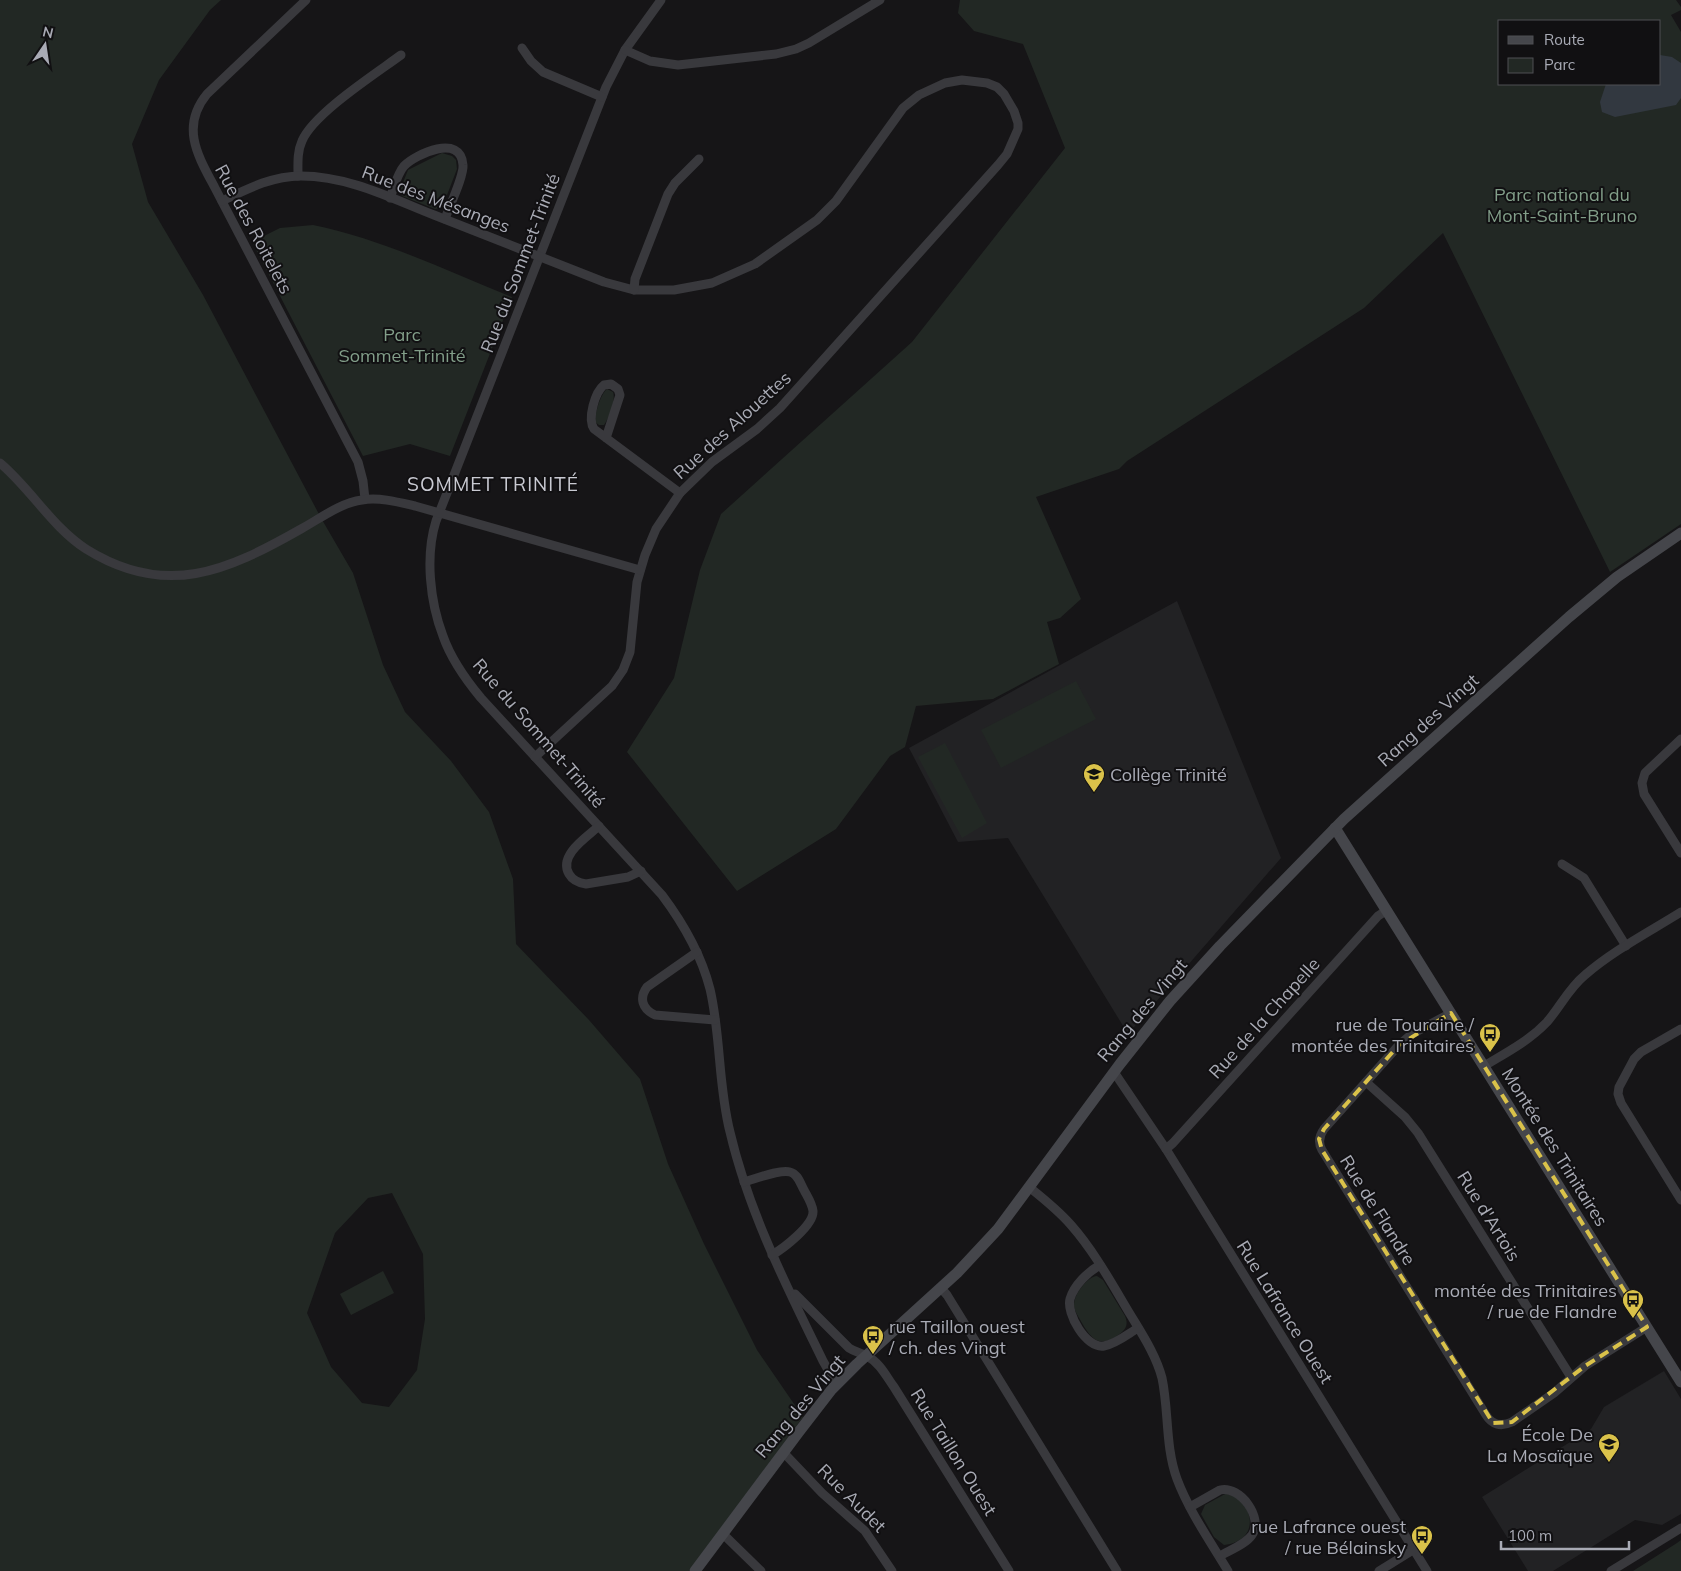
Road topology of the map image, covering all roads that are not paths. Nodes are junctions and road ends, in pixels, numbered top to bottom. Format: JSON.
{"nodes":[{"id":1,"x":306,"y":0,"type":"edge"},
{"id":2,"x":661,"y":0,"type":"edge"},
{"id":3,"x":880,"y":0,"type":"edge"},
{"id":4,"x":522,"y":48,"type":"dead end"},
{"id":5,"x":625,"y":50,"type":"junction"},
{"id":6,"x":401,"y":55,"type":"dead end"},
{"id":7,"x":602,"y":97,"type":"junction"},
{"id":8,"x":1016,"y":117,"type":"joint"},
{"id":9,"x":699,"y":159,"type":"dead end"},
{"id":10,"x":298,"y":176,"type":"junction"},
{"id":11,"x":390,"y":198,"type":"junction"},
{"id":12,"x":222,"y":201,"type":"junction"},
{"id":13,"x":445,"y":219,"type":"junction"},
{"id":14,"x":540,"y":257,"type":"junction"},
{"id":15,"x":634,"y":290,"type":"junction"},
{"id":16,"x":606,"y":438,"type":"junction"},
{"id":17,"x":0,"y":463,"type":"edge"},
{"id":18,"x":680,"y":493,"type":"junction"},
{"id":19,"x":365,"y":499,"type":"junction"},
{"id":20,"x":440,"y":514,"type":"junction"},
{"id":21,"x":1681,"y":533,"type":"edge"},
{"id":22,"x":640,"y":570,"type":"junction"},
{"id":23,"x":1681,"y":739,"type":"edge"},
{"id":24,"x":535,"y":757,"type":"junction"},
{"id":25,"x":598,"y":826,"type":"junction"},
{"id":26,"x":1335,"y":828,"type":"junction"},
{"id":27,"x":1681,"y":853,"type":"edge"},
{"id":28,"x":1562,"y":864,"type":"dead end"},
{"id":29,"x":641,"y":871,"type":"junction"},
{"id":30,"x":1387,"y":910,"type":"junction"},
{"id":31,"x":1681,"y":912,"type":"edge"},
{"id":32,"x":1626,"y":946,"type":"junction"},
{"id":33,"x":697,"y":952,"type":"junction"},
{"id":34,"x":1451,"y":1013,"type":"junction"},
{"id":35,"x":715,"y":1020,"type":"junction"},
{"id":36,"x":1681,"y":1029,"type":"edge"},
{"id":37,"x":1484,"y":1066,"type":"junction"},
{"id":38,"x":1114,"y":1072,"type":"junction"},
{"id":39,"x":1366,"y":1082,"type":"junction"},
{"id":40,"x":1166,"y":1149,"type":"junction"},
{"id":41,"x":744,"y":1182,"type":"junction"},
{"id":42,"x":1029,"y":1187,"type":"junction"},
{"id":43,"x":1681,"y":1200,"type":"edge"},
{"id":44,"x":772,"y":1255,"type":"junction"},
{"id":45,"x":1100,"y":1264,"type":"junction"},
{"id":46,"x":785,"y":1282,"type":"junction"},
{"id":47,"x":940,"y":1288,"type":"junction"},
{"id":48,"x":1647,"y":1327,"type":"junction"},
{"id":49,"x":1138,"y":1328,"type":"junction"},
{"id":50,"x":866,"y":1356,"type":"junction"},
{"id":51,"x":1571,"y":1377,"type":"junction"},
{"id":52,"x":1681,"y":1382,"type":"edge"},
{"id":53,"x":838,"y":1383,"type":"junction"},
{"id":54,"x":783,"y":1452,"type":"junction"},
{"id":55,"x":1190,"y":1507,"type":"junction"},
{"id":56,"x":1681,"y":1528,"type":"edge"},
{"id":57,"x":722,"y":1534,"type":"junction"},
{"id":58,"x":1413,"y":1550,"type":"junction"},
{"id":59,"x":1220,"y":1556,"type":"junction"},
{"id":60,"x":696,"y":1571,"type":"edge"},
{"id":61,"x":761,"y":1571,"type":"edge"},
{"id":62,"x":892,"y":1571,"type":"edge"},
{"id":63,"x":1009,"y":1571,"type":"edge"},
{"id":64,"x":1117,"y":1571,"type":"edge"},
{"id":65,"x":1228,"y":1571,"type":"edge"},
{"id":66,"x":1379,"y":1571,"type":"edge"},
{"id":67,"x":1426,"y":1571,"type":"edge"},
{"id":68,"x":1611,"y":1571,"type":"edge"}],
"edges":[{"from":1,"to":12,"type":"street","name":"Rue des Roitelets"},
{"from":2,"to":5,"type":"street","name":"Rue du Sommet-Trinité"},
{"from":3,"to":5,"type":"street"},
{"from":4,"to":7,"type":"street"},
{"from":5,"to":7,"type":"street","name":"Rue du Sommet-Trinité"},
{"from":6,"to":10,"type":"street"},
{"from":7,"to":14,"type":"street","name":"Rue du Sommet-Trinité"},
{"from":8,"to":15,"type":"street","name":"Rue des Mésanges"},
{"from":8,"to":18,"type":"street","name":"Rue des Alouettes"},
{"from":9,"to":15,"type":"street"},
{"from":10,"to":11,"type":"street","name":"Rue des Mésanges"},
{"from":10,"to":12,"type":"street","name":"Rue des Mésanges"},
{"from":11,"to":13,"type":"street","name":"Rue des Mésanges"},
{"from":11,"to":13,"type":"street"},
{"from":12,"to":19,"type":"street","name":"Rue des Roitelets"},
{"from":13,"to":14,"type":"street","name":"Rue des Mésanges"},
{"from":14,"to":15,"type":"street","name":"Rue des Mésanges"},
{"from":14,"to":20,"type":"street","name":"Rue du Sommet-Trinité"},
{"from":16,"to":16,"type":"street"},
{"from":16,"to":18,"type":"street"},
{"from":17,"to":19,"type":"street"},
{"from":18,"to":22,"type":"street","name":"Rue des Alouettes"},
{"from":19,"to":20,"type":"street"},
{"from":20,"to":22,"type":"street"},
{"from":20,"to":24,"type":"street","name":"Rue du Sommet-Trinité"},
{"from":21,"to":26,"type":"street","name":"Rang des Vingt"},
{"from":22,"to":24,"type":"street","name":"Rue des Alouettes"},
{"from":23,"to":27,"type":"street"},
{"from":24,"to":25,"type":"street","name":"Rue du Sommet-Trinité"},
{"from":25,"to":29,"type":"street","name":"Rue du Sommet-Trinité"},
{"from":25,"to":29,"type":"street"},
{"from":26,"to":30,"type":"street","name":"Montée des Trinitaires"},
{"from":26,"to":38,"type":"street","name":"Rang des Vingt"},
{"from":28,"to":32,"type":"street"},
{"from":29,"to":33,"type":"street","name":"Rue du Sommet-Trinité"},
{"from":30,"to":34,"type":"street","name":"Montée des Trinitaires"},
{"from":30,"to":40,"type":"street","name":"Rue de la Chapelle"},
{"from":31,"to":32,"type":"street"},
{"from":32,"to":37,"type":"street"},
{"from":33,"to":35,"type":"street","name":"Rue du Sommet-Trinité"},
{"from":33,"to":35,"type":"street"},
{"from":34,"to":37,"type":"street","name":"Montée des Trinitaires"},
{"from":34,"to":39,"type":"street","name":"Rue de Flandre"},
{"from":35,"to":41,"type":"street","name":"Rue du Sommet-Trinité"},
{"from":36,"to":43,"type":"street"},
{"from":37,"to":48,"type":"street","name":"Montée des Trinitaires"},
{"from":38,"to":40,"type":"street","name":"Rue Lafrance Ouest"},
{"from":38,"to":42,"type":"street","name":"Rang des Vingt"},
{"from":39,"to":51,"type":"street","name":"Rue d'Artois"},
{"from":39,"to":51,"type":"street","name":"Rue de Flandre"},
{"from":40,"to":58,"type":"street","name":"Rue Lafrance Ouest"},
{"from":41,"to":44,"type":"street","name":"Rue du Sommet-Trinité"},
{"from":41,"to":44,"type":"street"},
{"from":42,"to":45,"type":"street"},
{"from":42,"to":47,"type":"street","name":"Rang des Vingt"},
{"from":44,"to":46,"type":"street","name":"Rue du Sommet-Trinité"},
{"from":45,"to":49,"type":"street"},
{"from":45,"to":49,"type":"street"},
{"from":46,"to":50,"type":"street","name":"Rue du Sommet-Trinité"},
{"from":46,"to":53,"type":"street","name":"Rue du Sommet-Trinité"},
{"from":47,"to":50,"type":"street","name":"Rang des Vingt"},
{"from":47,"to":64,"type":"street"},
{"from":48,"to":51,"type":"street","name":"Rue de Flandre"},
{"from":48,"to":52,"type":"street","name":"Montée des Trinitaires"},
{"from":49,"to":55,"type":"street"},
{"from":50,"to":53,"type":"street","name":"Rang des Vingt"},
{"from":50,"to":63,"type":"street","name":"Rue Taillon Ouest"},
{"from":53,"to":54,"type":"street","name":"Rang des Vingt"},
{"from":54,"to":57,"type":"street","name":"Rang des Vingt"},
{"from":54,"to":62,"type":"street","name":"Rue Audet"},
{"from":55,"to":59,"type":"street"},
{"from":55,"to":59,"type":"street"},
{"from":56,"to":68,"type":"street"},
{"from":57,"to":60,"type":"street","name":"Rang des Vingt"},
{"from":57,"to":61,"type":"street"},
{"from":58,"to":66,"type":"street"},
{"from":58,"to":67,"type":"street","name":"Rue Lafrance Ouest"},
{"from":59,"to":65,"type":"street"}]}
